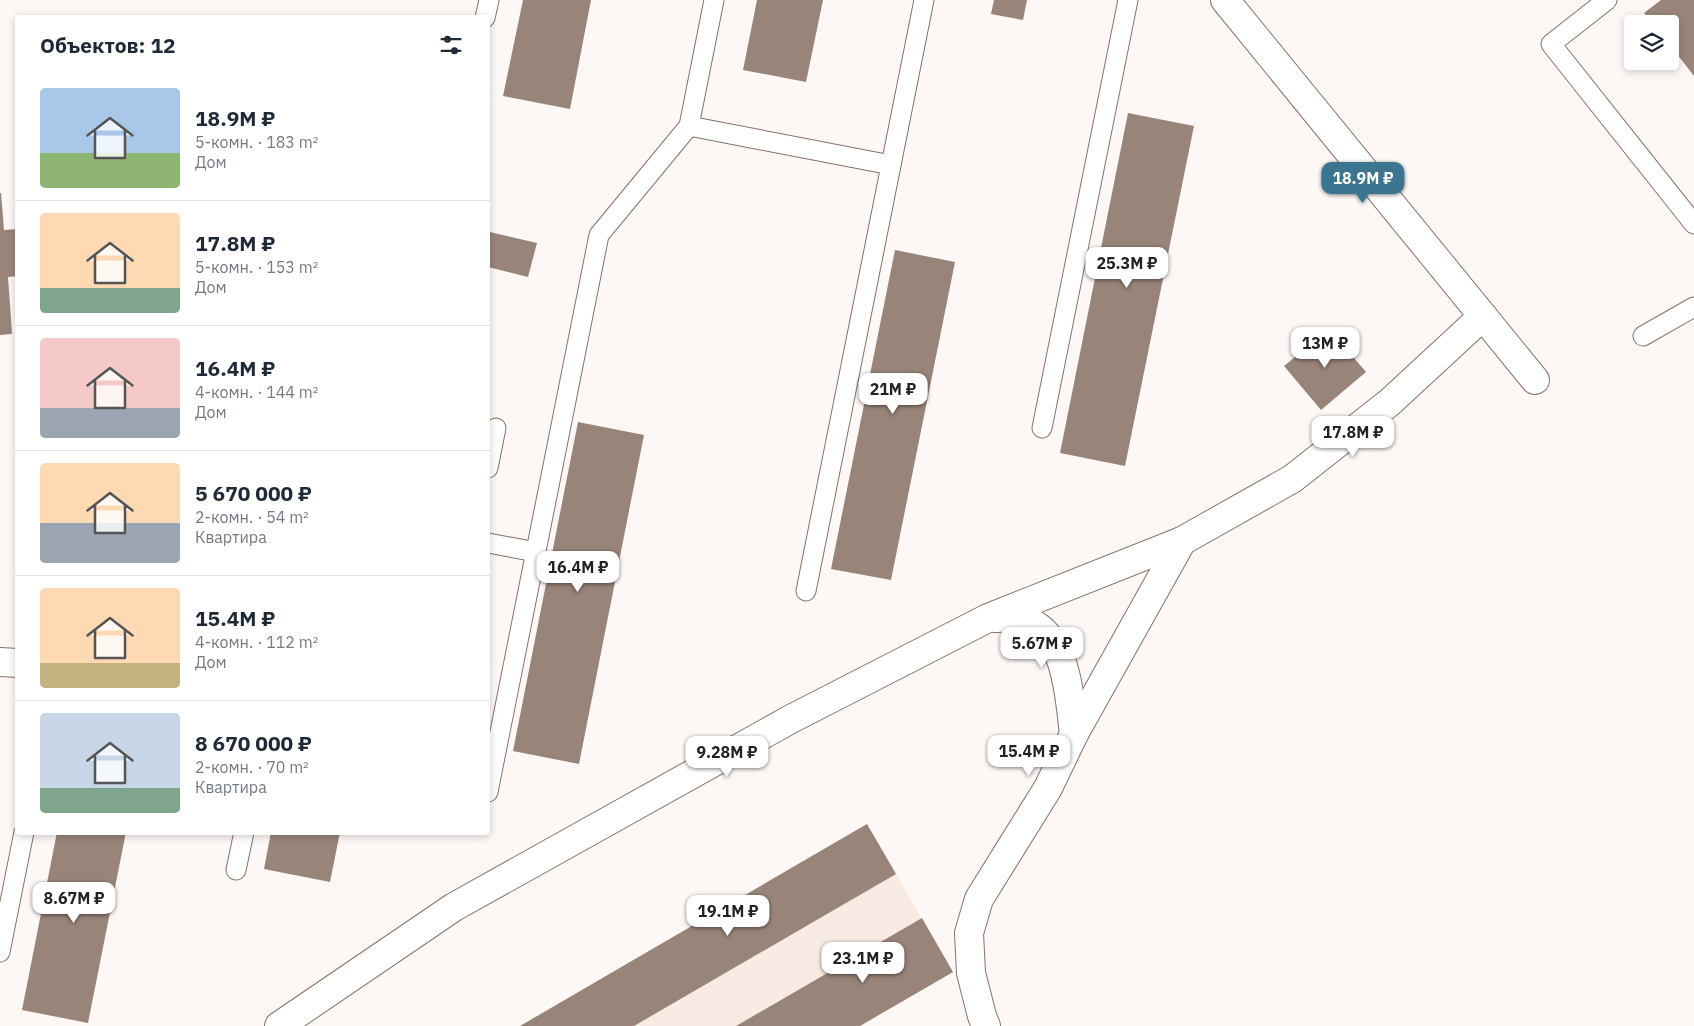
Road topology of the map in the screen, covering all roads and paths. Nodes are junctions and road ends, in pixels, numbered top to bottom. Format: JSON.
{"nodes":[{"id":1,"x":489,"y":0,"type":"edge"},
{"id":2,"x":714,"y":0,"type":"edge"},
{"id":3,"x":924,"y":0,"type":"edge"},
{"id":4,"x":1128,"y":0,"type":"edge"},
{"id":5,"x":1225,"y":0,"type":"edge"},
{"id":6,"x":1607,"y":0,"type":"edge"},
{"id":7,"x":486,"y":15,"type":"edge"},
{"id":8,"x":689,"y":126,"type":"junction"},
{"id":9,"x":891,"y":166,"type":"junction"},
{"id":10,"x":1694,"y":224,"type":"edge"},
{"id":11,"x":1694,"y":308,"type":"edge"},
{"id":12,"x":1482,"y":316,"type":"junction"},
{"id":13,"x":1643,"y":336,"type":"dead end"},
{"id":14,"x":1535,"y":380,"type":"dead end"},
{"id":15,"x":496,"y":428,"type":"dead end"},
{"id":16,"x":1042,"y":428,"type":"dead end"},
{"id":17,"x":490,"y":458,"type":"edge"},
{"id":18,"x":1182,"y":541,"type":"junction"},
{"id":19,"x":490,"y":543,"type":"edge"},
{"id":20,"x":536,"y":552,"type":"junction"},
{"id":21,"x":806,"y":591,"type":"dead end"},
{"id":22,"x":988,"y":618,"type":"junction"},
{"id":23,"x":0,"y":662,"type":"edge"},
{"id":24,"x":15,"y":663,"type":"edge"},
{"id":25,"x":1074,"y":734,"type":"junction"},
{"id":26,"x":490,"y":782,"type":"edge"},
{"id":27,"x":23,"y":835,"type":"edge"},
{"id":28,"x":243,"y":835,"type":"edge"},
{"id":29,"x":236,"y":870,"type":"dead end"},
{"id":30,"x":0,"y":952,"type":"edge"},
{"id":31,"x":279,"y":1026,"type":"edge"},
{"id":32,"x":986,"y":1026,"type":"edge"}],
"edges":[{"from":1,"to":7,"type":"lane"},
{"from":2,"to":8,"type":"lane"},
{"from":3,"to":9,"type":"lane"},
{"from":4,"to":16,"type":"lane"},
{"from":5,"to":12,"type":"street"},
{"from":6,"to":10,"type":"lane"},
{"from":8,"to":9,"type":"lane"},
{"from":8,"to":20,"type":"lane"},
{"from":9,"to":21,"type":"lane"},
{"from":11,"to":13,"type":"lane"},
{"from":12,"to":14,"type":"street"},
{"from":12,"to":18,"type":"street"},
{"from":15,"to":17,"type":"lane"},
{"from":18,"to":22,"type":"street"},
{"from":18,"to":25,"type":"street"},
{"from":19,"to":20,"type":"lane"},
{"from":20,"to":26,"type":"lane"},
{"from":22,"to":25,"type":"street"},
{"from":22,"to":31,"type":"street"},
{"from":23,"to":24,"type":"street"},
{"from":25,"to":32,"type":"street"},
{"from":27,"to":30,"type":"lane"},
{"from":28,"to":29,"type":"lane"}]}
